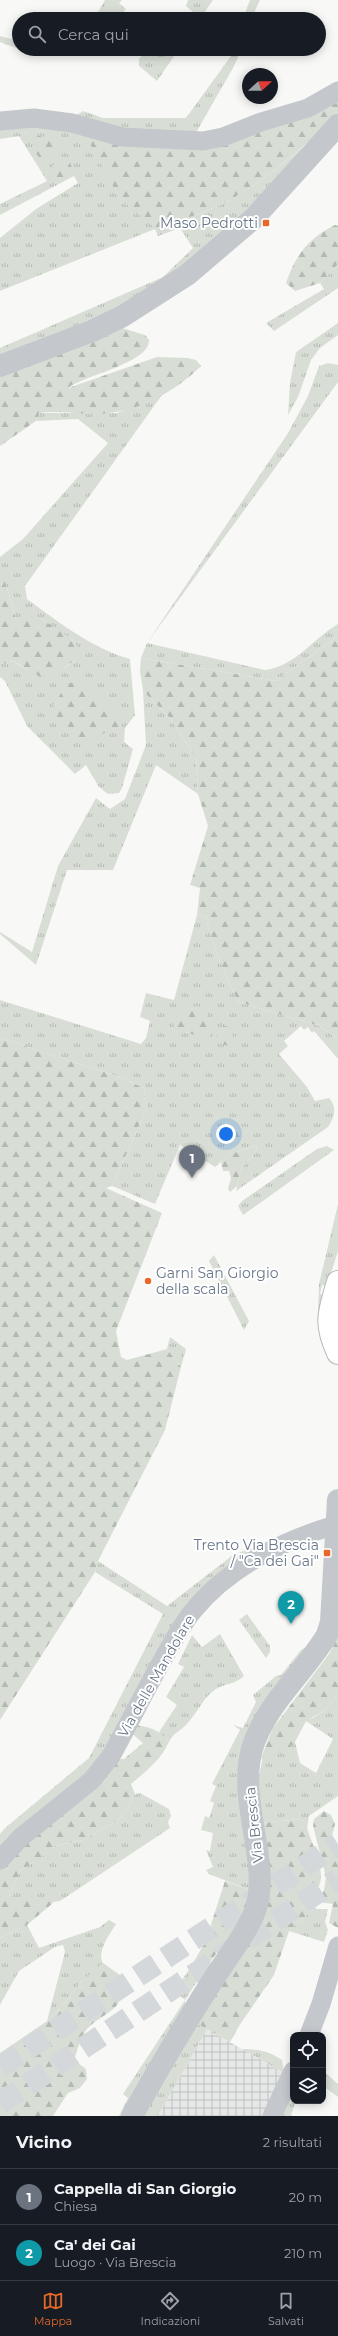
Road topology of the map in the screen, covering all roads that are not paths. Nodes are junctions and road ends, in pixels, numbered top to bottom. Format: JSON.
{"nodes":[{"id":1,"x":338,"y":91,"type":"edge"},
{"id":2,"x":0,"y":121,"type":"edge"},
{"id":3,"x":338,"y":125,"type":"edge"},
{"id":4,"x":0,"y":366,"type":"edge"},
{"id":5,"x":338,"y":1282,"type":"edge"},
{"id":6,"x":338,"y":1353,"type":"edge"},
{"id":7,"x":338,"y":1500,"type":"edge"},
{"id":8,"x":336,"y":1525,"type":"junction"},
{"id":9,"x":0,"y":1860,"type":"edge"},
{"id":10,"x":338,"y":1946,"type":"edge"},
{"id":11,"x":310,"y":2032,"type":"edge"},
{"id":12,"x":290,"y":2078,"type":"edge"},
{"id":13,"x":132,"y":2116,"type":"edge"},
{"id":14,"x":272,"y":2116,"type":"edge"}],
"edges":[{"from":1,"to":2,"type":"street"},
{"from":3,"to":4,"type":"street"},
{"from":5,"to":6,"type":"highway"},
{"from":7,"to":8,"type":"street","name":"Via Brescia"},
{"from":8,"to":9,"type":"street","name":"Via delle Mandolare"},
{"from":8,"to":13,"type":"street","name":"Via Brescia"},
{"from":10,"to":11,"type":"street"},
{"from":12,"to":14,"type":"street"}]}
